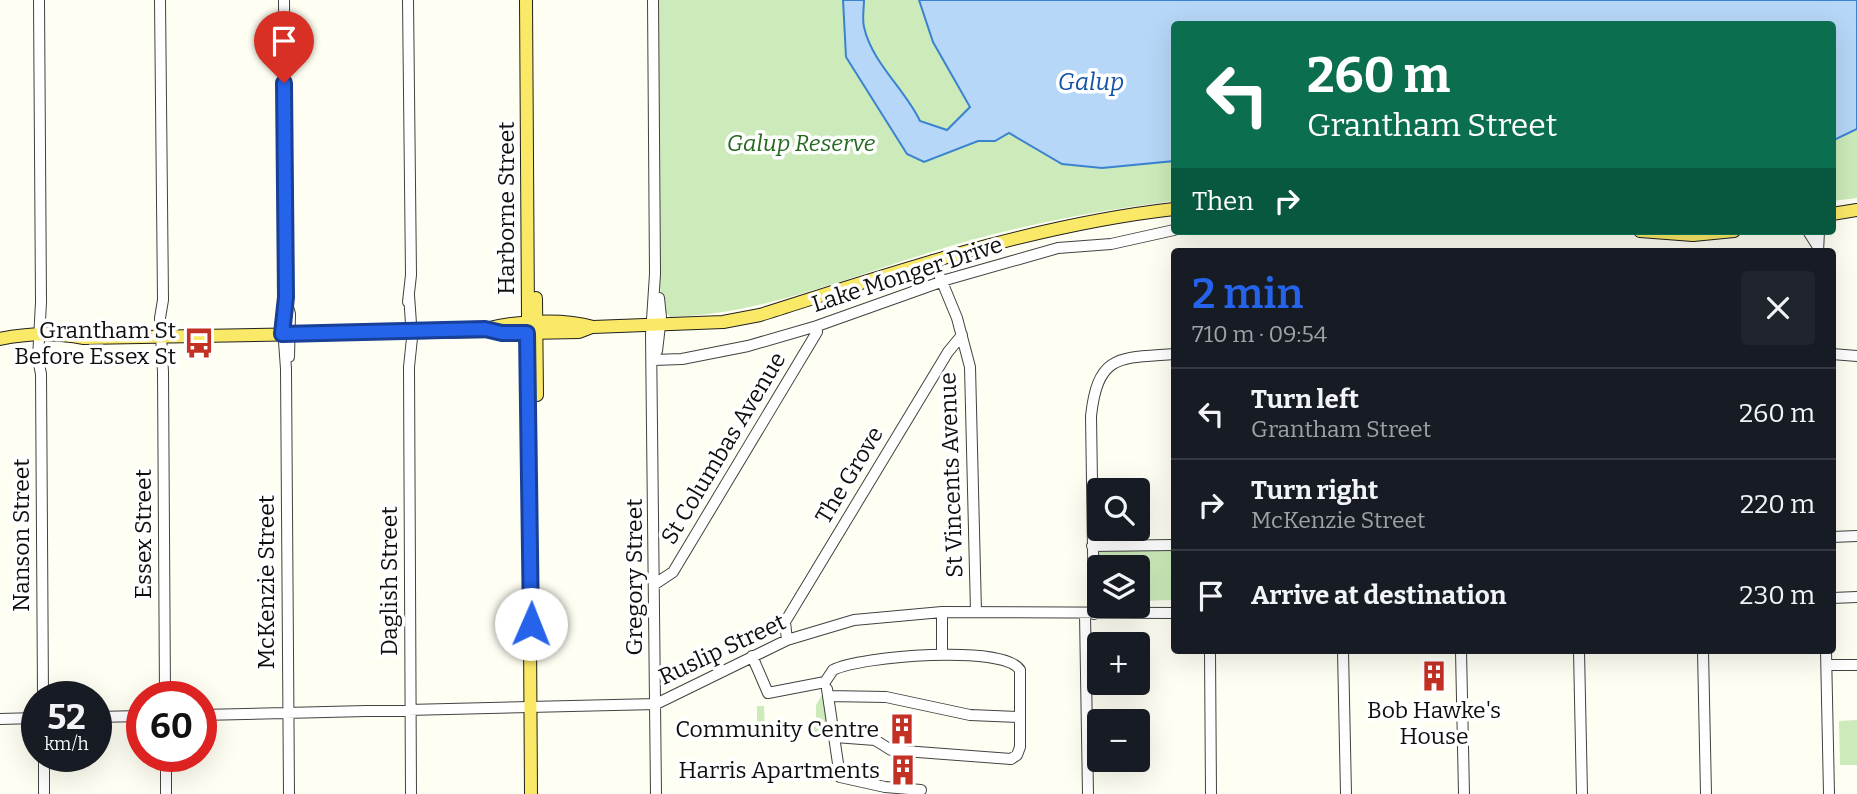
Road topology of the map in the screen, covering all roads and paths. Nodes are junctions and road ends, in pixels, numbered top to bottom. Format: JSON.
{"nodes":[{"id":1,"x":39,"y":0,"type":"edge"},
{"id":2,"x":160,"y":0,"type":"edge"},
{"id":3,"x":284,"y":0,"type":"edge"},
{"id":4,"x":408,"y":0,"type":"edge"},
{"id":5,"x":526,"y":0,"type":"edge"},
{"id":6,"x":533,"y":0,"type":"edge"},
{"id":7,"x":653,"y":0,"type":"edge"},
{"id":8,"x":1857,"y":202,"type":"edge"},
{"id":9,"x":1836,"y":205,"type":"edge"},
{"id":10,"x":1171,"y":209,"type":"edge"},
{"id":11,"x":1857,"y":210,"type":"edge"},
{"id":12,"x":1836,"y":213,"type":"edge"},
{"id":13,"x":1171,"y":231,"type":"edge"},
{"id":14,"x":939,"y":259,"type":"junction"},
{"id":15,"x":944,"y":280,"type":"junction"},
{"id":16,"x":656,"y":325,"type":"junction"},
{"id":17,"x":817,"y":326,"type":"junction"},
{"id":18,"x":532,"y":328,"type":"junction"},
{"id":19,"x":409,"y":331,"type":"junction"},
{"id":20,"x":286,"y":334,"type":"junction"},
{"id":21,"x":962,"y":335,"type":"junction"},
{"id":22,"x":164,"y":336,"type":"junction"},
{"id":23,"x":42,"y":339,"type":"junction"},
{"id":24,"x":0,"y":340,"type":"edge"},
{"id":25,"x":1171,"y":354,"type":"edge"},
{"id":26,"x":1836,"y":354,"type":"edge"},
{"id":27,"x":1857,"y":356,"type":"edge"},
{"id":28,"x":653,"y":360,"type":"junction"},
{"id":29,"x":1857,"y":536,"type":"edge"},
{"id":30,"x":1836,"y":537,"type":"edge"},
{"id":31,"x":1171,"y":545,"type":"edge"},
{"id":32,"x":1092,"y":546,"type":"junction"},
{"id":33,"x":1092,"y":555,"type":"edge"},
{"id":34,"x":655,"y":584,"type":"junction"},
{"id":35,"x":1857,"y":597,"type":"edge"},
{"id":36,"x":1836,"y":598,"type":"edge"},
{"id":37,"x":942,"y":612,"type":"junction"},
{"id":38,"x":976,"y":612,"type":"junction"},
{"id":39,"x":1150,"y":613,"type":"edge"},
{"id":40,"x":1171,"y":613,"type":"edge"},
{"id":41,"x":1087,"y":614,"type":"edge"},
{"id":42,"x":1089,"y":618,"type":"edge"},
{"id":43,"x":786,"y":640,"type":"junction"},
{"id":44,"x":942,"y":653,"type":"junction"},
{"id":45,"x":1210,"y":654,"type":"edge"},
{"id":46,"x":1343,"y":654,"type":"edge"},
{"id":47,"x":1461,"y":654,"type":"edge"},
{"id":48,"x":1579,"y":654,"type":"edge"},
{"id":49,"x":1703,"y":654,"type":"edge"},
{"id":50,"x":1826,"y":654,"type":"edge"},
{"id":51,"x":752,"y":656,"type":"junction"},
{"id":52,"x":1857,"y":664,"type":"edge"},
{"id":53,"x":1827,"y":665,"type":"junction"},
{"id":54,"x":43,"y":681,"type":"edge"},
{"id":55,"x":165,"y":681,"type":"edge"},
{"id":56,"x":825,"y":682,"type":"junction"},
{"id":57,"x":828,"y":696,"type":"junction"},
{"id":58,"x":656,"y":704,"type":"junction"},
{"id":59,"x":534,"y":707,"type":"junction"},
{"id":60,"x":411,"y":710,"type":"junction"},
{"id":61,"x":288,"y":713,"type":"junction"},
{"id":62,"x":217,"y":715,"type":"edge"},
{"id":63,"x":1020,"y":717,"type":"junction"},
{"id":64,"x":21,"y":718,"type":"edge"},
{"id":65,"x":0,"y":719,"type":"edge"},
{"id":66,"x":835,"y":737,"type":"junction"},
{"id":67,"x":44,"y":772,"type":"edge"},
{"id":68,"x":166,"y":772,"type":"edge"},
{"id":69,"x":921,"y":790,"type":"dead end"},
{"id":70,"x":44,"y":794,"type":"edge"},
{"id":71,"x":166,"y":794,"type":"edge"},
{"id":72,"x":289,"y":794,"type":"edge"},
{"id":73,"x":411,"y":794,"type":"edge"},
{"id":74,"x":531,"y":794,"type":"edge"},
{"id":75,"x":538,"y":794,"type":"edge"},
{"id":76,"x":656,"y":794,"type":"edge"},
{"id":77,"x":1088,"y":794,"type":"edge"},
{"id":78,"x":1211,"y":794,"type":"edge"},
{"id":79,"x":1346,"y":794,"type":"edge"},
{"id":80,"x":1464,"y":794,"type":"edge"},
{"id":81,"x":1582,"y":794,"type":"edge"},
{"id":82,"x":1706,"y":794,"type":"edge"},
{"id":83,"x":1829,"y":794,"type":"edge"}],
"edges":[{"from":1,"to":23,"type":"street","name":"Nanson Street"},
{"from":2,"to":22,"type":"street","name":"Essex Street"},
{"from":3,"to":20,"type":"street","name":"McKenzie Street"},
{"from":4,"to":19,"type":"street","name":"Daglish Street"},
{"from":5,"to":18,"type":"main road","name":"Harborne Street"},
{"from":6,"to":18,"type":"main road","name":"Harborne Street"},
{"from":7,"to":16,"type":"street","name":"Gregory Street"},
{"from":8,"to":9,"type":"main road"},
{"from":10,"to":14,"type":"main road","name":"Lake Monger Drive"},
{"from":11,"to":12,"type":"main road"},
{"from":13,"to":15,"type":"street","name":"Lake Monger Drive"},
{"from":14,"to":15,"type":"street","name":"St Vincents Avenue"},
{"from":14,"to":16,"type":"main road","name":"Lake Monger Drive"},
{"from":15,"to":17,"type":"street","name":"Lake Monger Drive"},
{"from":15,"to":21,"type":"street","name":"St Vincents Avenue"},
{"from":16,"to":18,"type":"main road","name":"Lake Monger Drive"},
{"from":16,"to":28,"type":"street","name":"Gregory Street"},
{"from":17,"to":28,"type":"street","name":"Lake Monger Drive"},
{"from":17,"to":34,"type":"street","name":"St Columbas Avenue"},
{"from":18,"to":19,"type":"main road","name":"Lake Monger Drive"},
{"from":18,"to":59,"type":"main road","name":"Harborne Street"},
{"from":19,"to":20,"type":"main road","name":"Lake Monger Drive"},
{"from":19,"to":60,"type":"street","name":"Daglish Street"},
{"from":20,"to":22,"type":"main road","name":"Lake Monger Drive"},
{"from":20,"to":61,"type":"street","name":"McKenzie Street"},
{"from":21,"to":38,"type":"street","name":"St Vincents Avenue"},
{"from":21,"to":43,"type":"street","name":"The Grove"},
{"from":22,"to":23,"type":"main road","name":"Lake Monger Drive"},
{"from":22,"to":55,"type":"street","name":"Essex Street"},
{"from":23,"to":24,"type":"main road","name":"Lake Monger Drive"},
{"from":23,"to":54,"type":"street","name":"Nanson Street"},
{"from":25,"to":32,"type":"street"},
{"from":26,"to":27,"type":"street"},
{"from":28,"to":34,"type":"street","name":"Gregory Street"},
{"from":29,"to":30,"type":"street"},
{"from":31,"to":32,"type":"street"},
{"from":32,"to":33,"type":"street"},
{"from":34,"to":58,"type":"street","name":"Gregory Street"},
{"from":35,"to":36,"type":"street"},
{"from":37,"to":38,"type":"street","name":"Ruslip Street"},
{"from":37,"to":43,"type":"street","name":"Ruslip Street"},
{"from":37,"to":44,"type":"street"},
{"from":38,"to":41,"type":"street","name":"Ruslip Street"},
{"from":39,"to":40,"type":"street","name":"Ruslip Street"},
{"from":42,"to":77,"type":"street"},
{"from":43,"to":51,"type":"street","name":"Ruslip Street"},
{"from":44,"to":56,"type":"street"},
{"from":44,"to":63,"type":"street"},
{"from":45,"to":78,"type":"street"},
{"from":46,"to":79,"type":"street"},
{"from":47,"to":80,"type":"street"},
{"from":48,"to":81,"type":"street"},
{"from":49,"to":82,"type":"street"},
{"from":50,"to":53,"type":"street"},
{"from":51,"to":56,"type":"street"},
{"from":51,"to":58,"type":"street","name":"Ruslip Street"},
{"from":52,"to":53,"type":"street"},
{"from":53,"to":83,"type":"street"},
{"from":56,"to":57,"type":"street"},
{"from":57,"to":63,"type":"street"},
{"from":57,"to":66,"type":"street"},
{"from":58,"to":59,"type":"street","name":"Ruslip Street"},
{"from":58,"to":76,"type":"street","name":"Gregory Street"},
{"from":59,"to":60,"type":"street","name":"Ruslip Street"},
{"from":59,"to":74,"type":"main road","name":"Harborne Street"},
{"from":59,"to":75,"type":"main road","name":"Harborne Street"},
{"from":60,"to":61,"type":"street","name":"Ruslip Street"},
{"from":60,"to":73,"type":"street","name":"Daglish Street"},
{"from":61,"to":62,"type":"street","name":"Ruslip Street"},
{"from":61,"to":72,"type":"street","name":"McKenzie Street"},
{"from":63,"to":66,"type":"street"},
{"from":64,"to":65,"type":"street"},
{"from":66,"to":69,"type":"street"},
{"from":67,"to":70,"type":"street"},
{"from":68,"to":71,"type":"street"}]}
